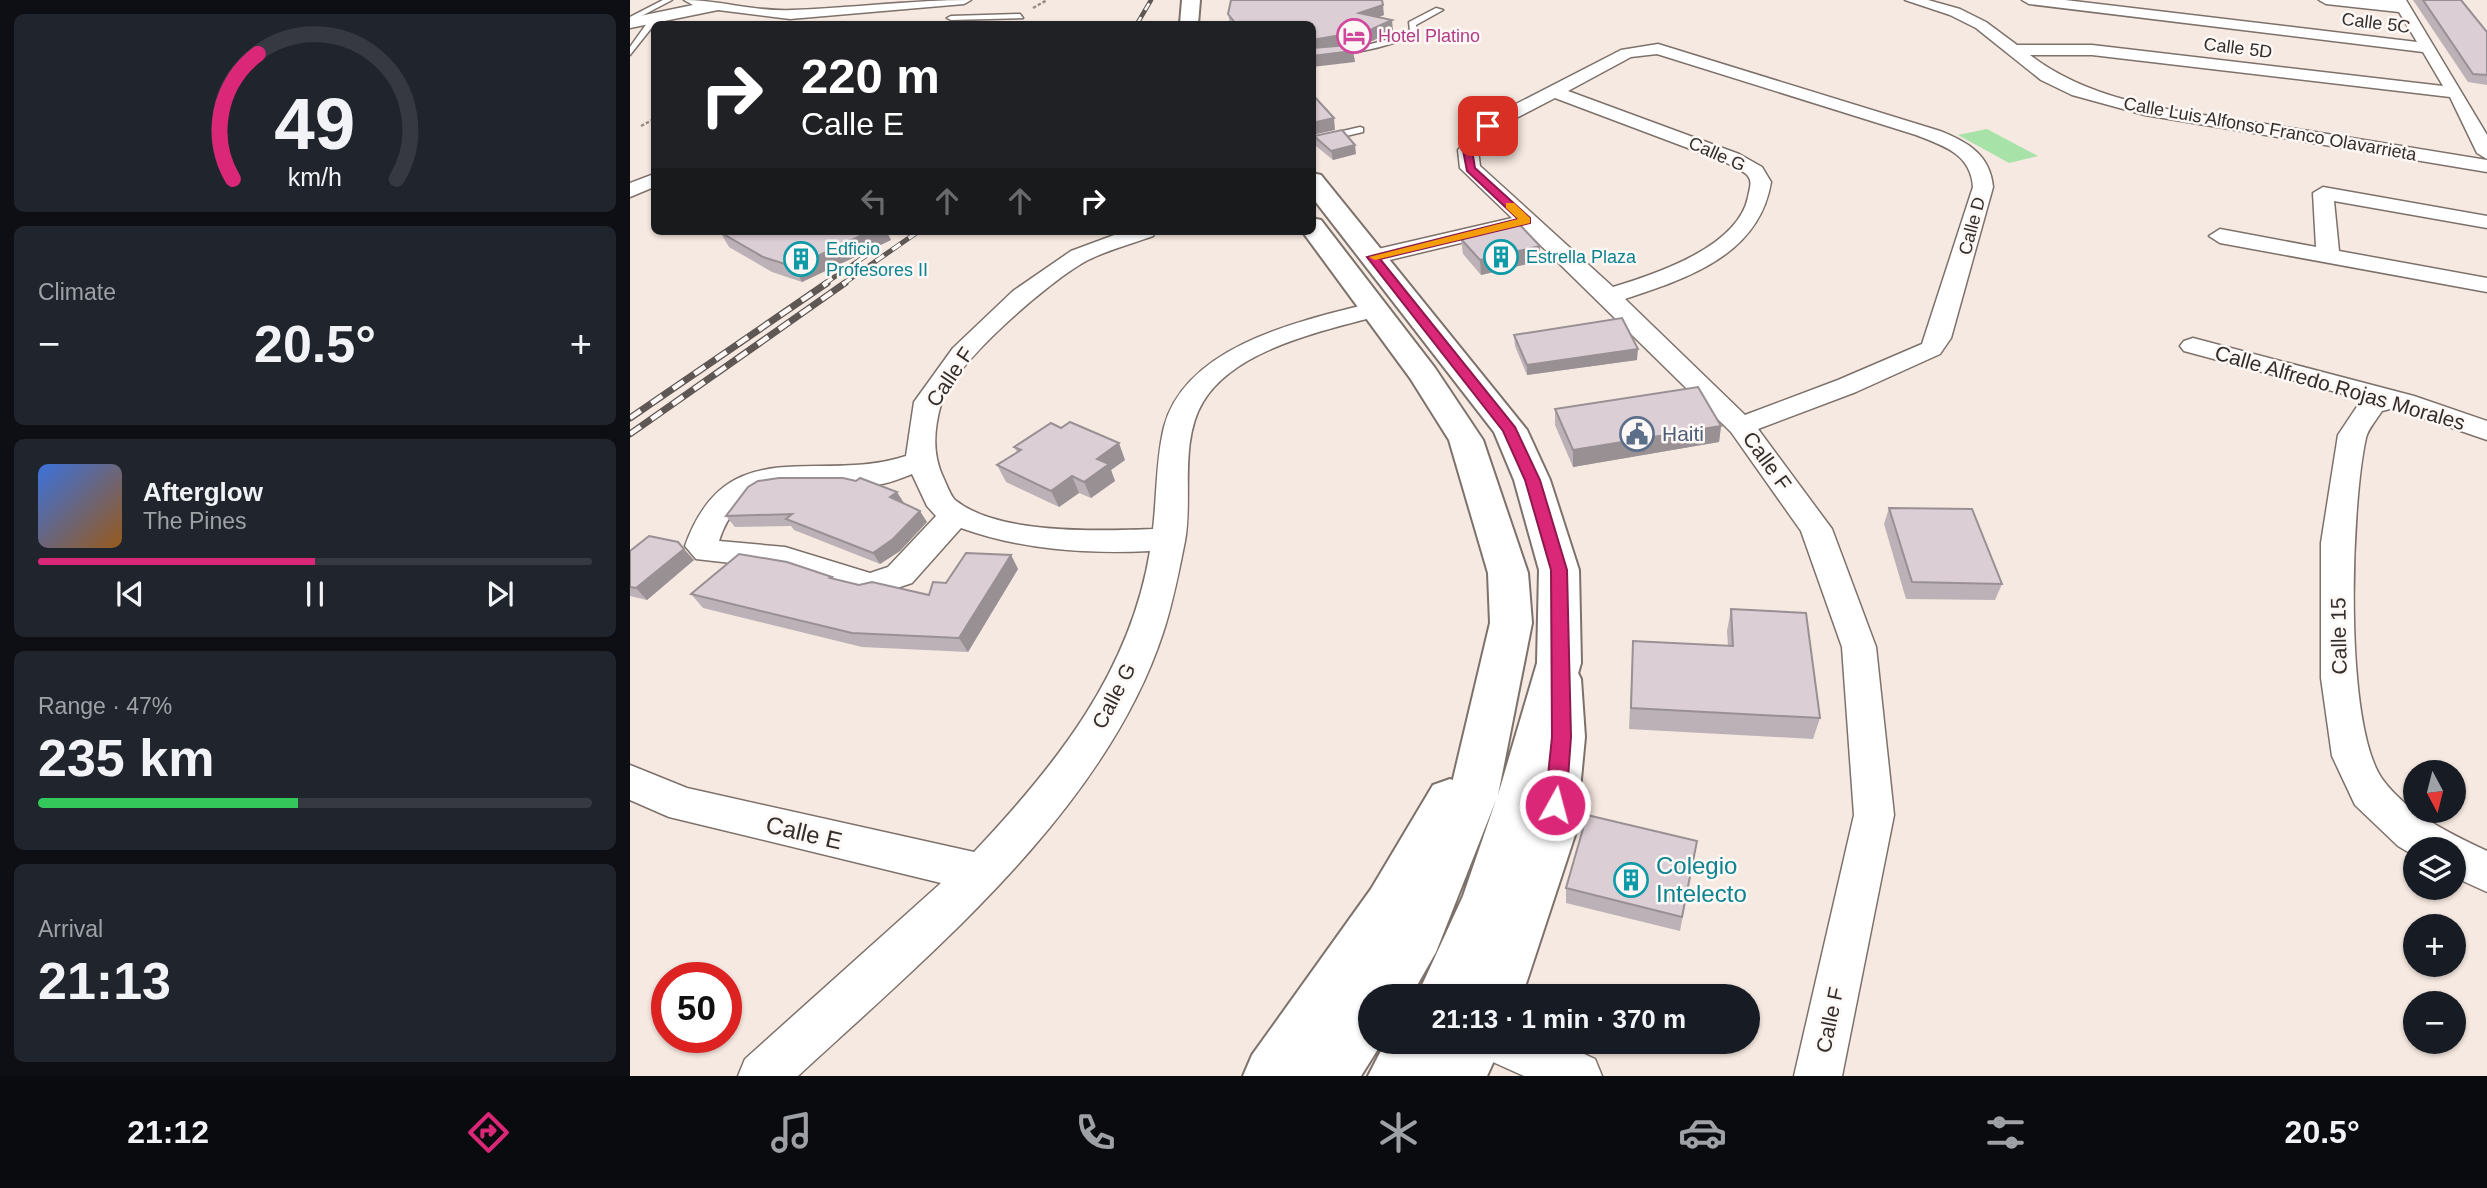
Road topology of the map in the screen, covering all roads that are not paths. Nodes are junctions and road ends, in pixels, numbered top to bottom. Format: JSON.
{"nodes":[{"id":1,"x":668,"y":0,"type":"edge"},
{"id":2,"x":691,"y":0,"type":"edge"},
{"id":3,"x":1191,"y":0,"type":"edge"},
{"id":4,"x":1912,"y":0,"type":"edge"},
{"id":5,"x":2030,"y":0,"type":"edge"},
{"id":6,"x":2326,"y":0,"type":"edge"},
{"id":7,"x":970,"y":2,"type":"edge"},
{"id":8,"x":2402,"y":4,"type":"edge"},
{"id":9,"x":729,"y":7,"type":"junction"},
{"id":10,"x":1439,"y":9,"type":"dead end"},
{"id":11,"x":1020,"y":16,"type":"dead end"},
{"id":12,"x":651,"y":21,"type":"edge"},
{"id":13,"x":653,"y":21,"type":"edge"},
{"id":14,"x":947,"y":21,"type":"edge"},
{"id":15,"x":1189,"y":21,"type":"edge"},
{"id":16,"x":630,"y":22,"type":"edge"},
{"id":17,"x":651,"y":24,"type":"edge"},
{"id":18,"x":1647,"y":48,"type":"joint"},
{"id":19,"x":2427,"y":48,"type":"junction"},
{"id":20,"x":2015,"y":50,"type":"junction"},
{"id":21,"x":630,"y":53,"type":"edge"},
{"id":22,"x":1316,"y":54,"type":"edge"},
{"id":23,"x":1556,"y":92,"type":"junction"},
{"id":24,"x":2456,"y":93,"type":"junction"},
{"id":25,"x":1360,"y":130,"type":"dead end"},
{"id":26,"x":1316,"y":140,"type":"edge"},
{"id":27,"x":2487,"y":153,"type":"edge"},
{"id":28,"x":2487,"y":166,"type":"edge"},
{"id":29,"x":651,"y":181,"type":"edge"},
{"id":30,"x":1316,"y":185,"type":"edge"},
{"id":31,"x":630,"y":191,"type":"edge"},
{"id":32,"x":1526,"y":221,"type":"junction"},
{"id":33,"x":2487,"y":222,"type":"edge"},
{"id":34,"x":1316,"y":231,"type":"edge"},
{"id":35,"x":1135,"y":235,"type":"edge"},
{"id":36,"x":2220,"y":236,"type":"dead end"},
{"id":37,"x":2328,"y":256,"type":"junction"},
{"id":38,"x":1373,"y":257,"type":"junction"},
{"id":39,"x":2487,"y":285,"type":"edge"},
{"id":40,"x":1609,"y":296,"type":"junction"},
{"id":41,"x":1376,"y":309,"type":"junction"},
{"id":42,"x":2193,"y":346,"type":"dead end"},
{"id":43,"x":2386,"y":399,"type":"junction"},
{"id":44,"x":1741,"y":426,"type":"junction"},
{"id":45,"x":2487,"y":431,"type":"edge"},
{"id":46,"x":920,"y":461,"type":"junction"},
{"id":47,"x":956,"y":514,"type":"junction"},
{"id":48,"x":1170,"y":539,"type":"junction"},
{"id":49,"x":1559,"y":663,"type":"junction"},
{"id":50,"x":1501,"y":679,"type":"junction"},
{"id":51,"x":630,"y":782,"type":"edge"},
{"id":52,"x":2421,"y":837,"type":"edge"},
{"id":53,"x":2466,"y":862,"type":"edge"},
{"id":54,"x":2487,"y":872,"type":"edge"},
{"id":55,"x":982,"y":873,"type":"junction"},
{"id":56,"x":1386,"y":984,"type":"edge"},
{"id":57,"x":1451,"y":984,"type":"edge"},
{"id":58,"x":1498,"y":984,"type":"edge"},
{"id":59,"x":1358,"y":1028,"type":"edge"},
{"id":60,"x":1411,"y":1054,"type":"edge"},
{"id":61,"x":1467,"y":1054,"type":"edge"},
{"id":62,"x":1530,"y":1054,"type":"edge"},
{"id":63,"x":762,"y":1076,"type":"edge"},
{"id":64,"x":1273,"y":1076,"type":"edge"},
{"id":65,"x":1327,"y":1076,"type":"edge"},
{"id":66,"x":1398,"y":1076,"type":"edge"},
{"id":67,"x":1454,"y":1076,"type":"edge"},
{"id":68,"x":1578,"y":1076,"type":"edge"},
{"id":69,"x":1818,"y":1076,"type":"edge"}],
"edges":[{"from":1,"to":16,"type":"lane"},
{"from":2,"to":9,"type":"street"},
{"from":3,"to":15,"type":"main road"},
{"from":4,"to":20,"type":"street","name":"Calle Luis Alfonso Franco Olavarrieta"},
{"from":5,"to":19,"type":"street","name":"Calle 5C"},
{"from":6,"to":8,"type":"street"},
{"from":7,"to":9,"type":"street"},
{"from":7,"to":14,"type":"street"},
{"from":8,"to":19,"type":"street"},
{"from":9,"to":13,"type":"street"},
{"from":10,"to":22,"type":"lane"},
{"from":11,"to":14,"type":"lane"},
{"from":12,"to":16,"type":"street"},
{"from":17,"to":21,"type":"lane"},
{"from":18,"to":23,"type":"street","name":"Calle F"},
{"from":18,"to":44,"type":"street","name":"Calle D"},
{"from":19,"to":24,"type":"street"},
{"from":20,"to":24,"type":"street","name":"Calle 5D"},
{"from":20,"to":28,"type":"street","name":"Calle Luis Alfonso Franco Olavarrieta"},
{"from":23,"to":32,"type":"street","name":"Calle F"},
{"from":23,"to":40,"type":"street","name":"Calle G"},
{"from":24,"to":27,"type":"street"},
{"from":25,"to":26,"type":"lane"},
{"from":29,"to":31,"type":"street"},
{"from":30,"to":38,"type":"main road"},
{"from":32,"to":38,"type":"street"},
{"from":32,"to":40,"type":"street","name":"Calle F"},
{"from":33,"to":37,"type":"street"},
{"from":34,"to":41,"type":"main road"},
{"from":35,"to":46,"type":"street","name":"Calle F"},
{"from":36,"to":37,"type":"street"},
{"from":37,"to":39,"type":"street"},
{"from":38,"to":49,"type":"main road"},
{"from":40,"to":44,"type":"street","name":"Calle F"},
{"from":41,"to":48,"type":"street","name":"Calle G"},
{"from":41,"to":50,"type":"main road"},
{"from":42,"to":43,"type":"street","name":"Calle Alfredo Rojas Morales"},
{"from":43,"to":45,"type":"street","name":"Calle Alfredo Rojas Morales"},
{"from":43,"to":52,"type":"street","name":"Calle 15"},
{"from":44,"to":69,"type":"street","name":"Calle F"},
{"from":46,"to":47,"type":"street"},
{"from":46,"to":47,"type":"street"},
{"from":47,"to":48,"type":"street"},
{"from":48,"to":55,"type":"street","name":"Calle G"},
{"from":49,"to":57,"type":"main road"},
{"from":49,"to":58,"type":"main road"},
{"from":50,"to":56,"type":"main road"},
{"from":50,"to":64,"type":"main road"},
{"from":51,"to":55,"type":"street","name":"Calle E"},
{"from":53,"to":54,"type":"street"},
{"from":55,"to":63,"type":"street","name":"Calle G"},
{"from":59,"to":65,"type":"main road"},
{"from":60,"to":66,"type":"main road"},
{"from":61,"to":67,"type":"main road"},
{"from":62,"to":68,"type":"street"}]}
